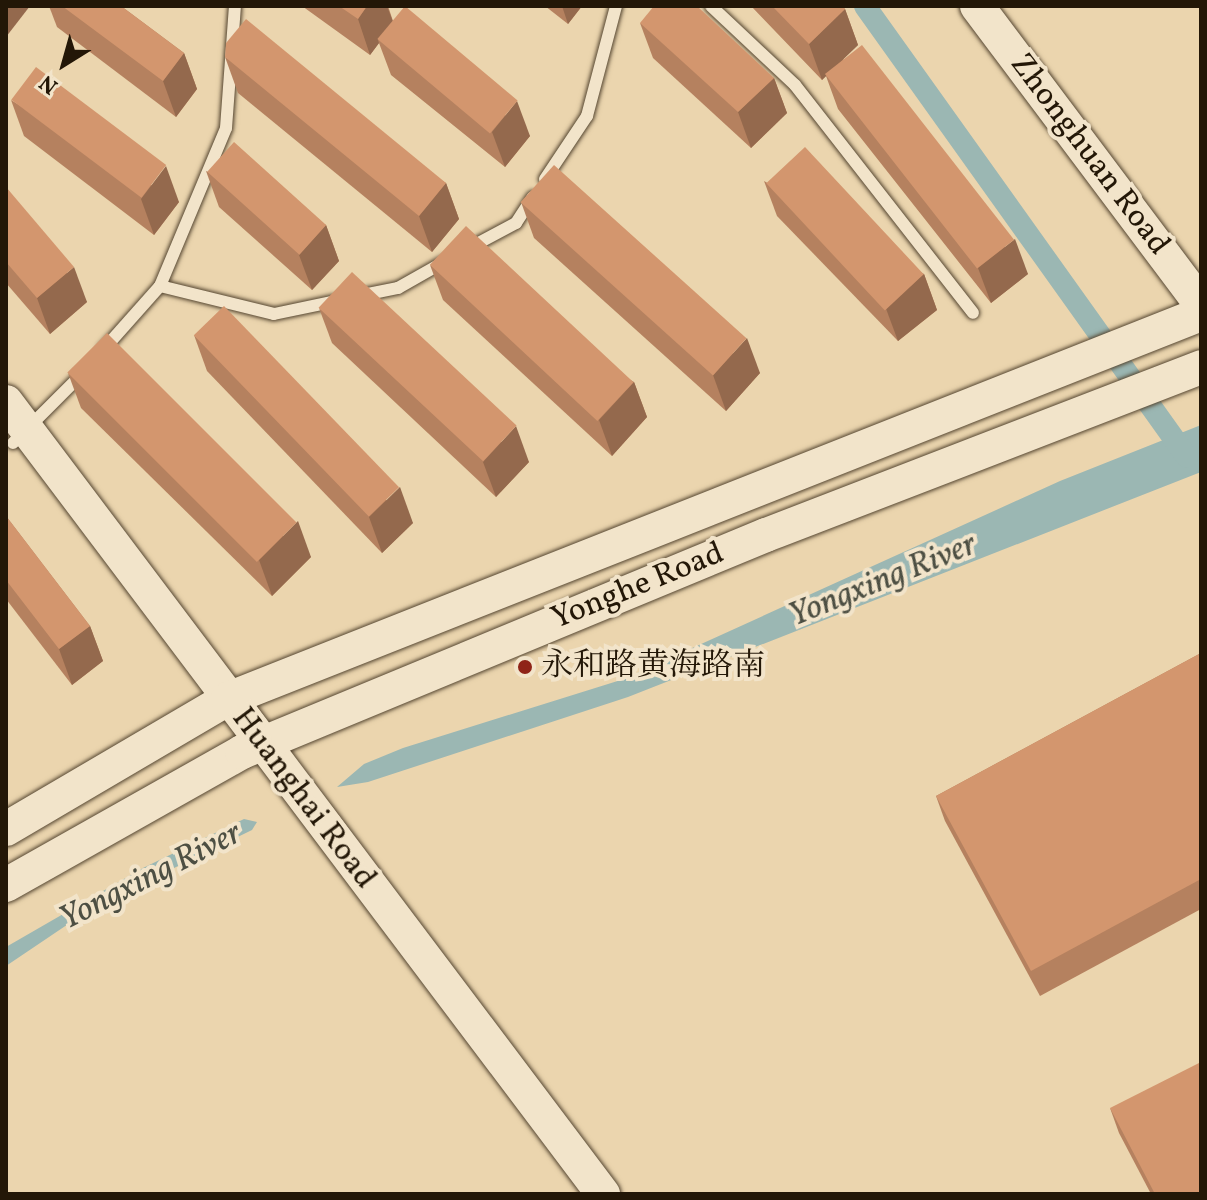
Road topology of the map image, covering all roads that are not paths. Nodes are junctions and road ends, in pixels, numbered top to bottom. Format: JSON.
{"nodes":[{"id":1,"x":235,"y":6,"type":"edge"},
{"id":2,"x":616,"y":6,"type":"edge"},
{"id":3,"x":711,"y":6,"type":"edge"},
{"id":4,"x":978,"y":6,"type":"edge"},
{"id":5,"x":160,"y":286,"type":"junction"},
{"id":6,"x":1201,"y":304,"type":"edge"},
{"id":7,"x":973,"y":313,"type":"dead end"},
{"id":8,"x":1201,"y":314,"type":"edge"},
{"id":9,"x":1201,"y":367,"type":"edge"},
{"id":10,"x":6,"y":402,"type":"edge"},
{"id":11,"x":16,"y":437,"type":"edge"},
{"id":12,"x":218,"y":704,"type":"junction"},
{"id":13,"x":252,"y":748,"type":"junction"},
{"id":14,"x":6,"y":829,"type":"edge"},
{"id":15,"x":6,"y":885,"type":"edge"},
{"id":16,"x":581,"y":1194,"type":"edge"},
{"id":17,"x":603,"y":1194,"type":"edge"}],
"edges":[{"from":1,"to":5,"type":"lane"},
{"from":2,"to":5,"type":"lane"},
{"from":3,"to":7,"type":"lane"},
{"from":4,"to":6,"type":"main road","name":"Zhonghuan Road"},
{"from":5,"to":11,"type":"lane"},
{"from":8,"to":12,"type":"main road","name":"Yonghe Road"},
{"from":9,"to":13,"type":"main road","name":"Yonghe Road"},
{"from":10,"to":11,"type":"main road","name":"Huanghai Road"},
{"from":11,"to":12,"type":"main road","name":"Huanghai Road"},
{"from":12,"to":13,"type":"main road","name":"Huanghai Road"},
{"from":12,"to":14,"type":"main road","name":"Yonghe Road"},
{"from":13,"to":15,"type":"main road","name":"Yonghe Road"},
{"from":13,"to":16,"type":"main road","name":"Huanghai Road"},
{"from":13,"to":17,"type":"main road","name":"Huanghai Road"}]}
